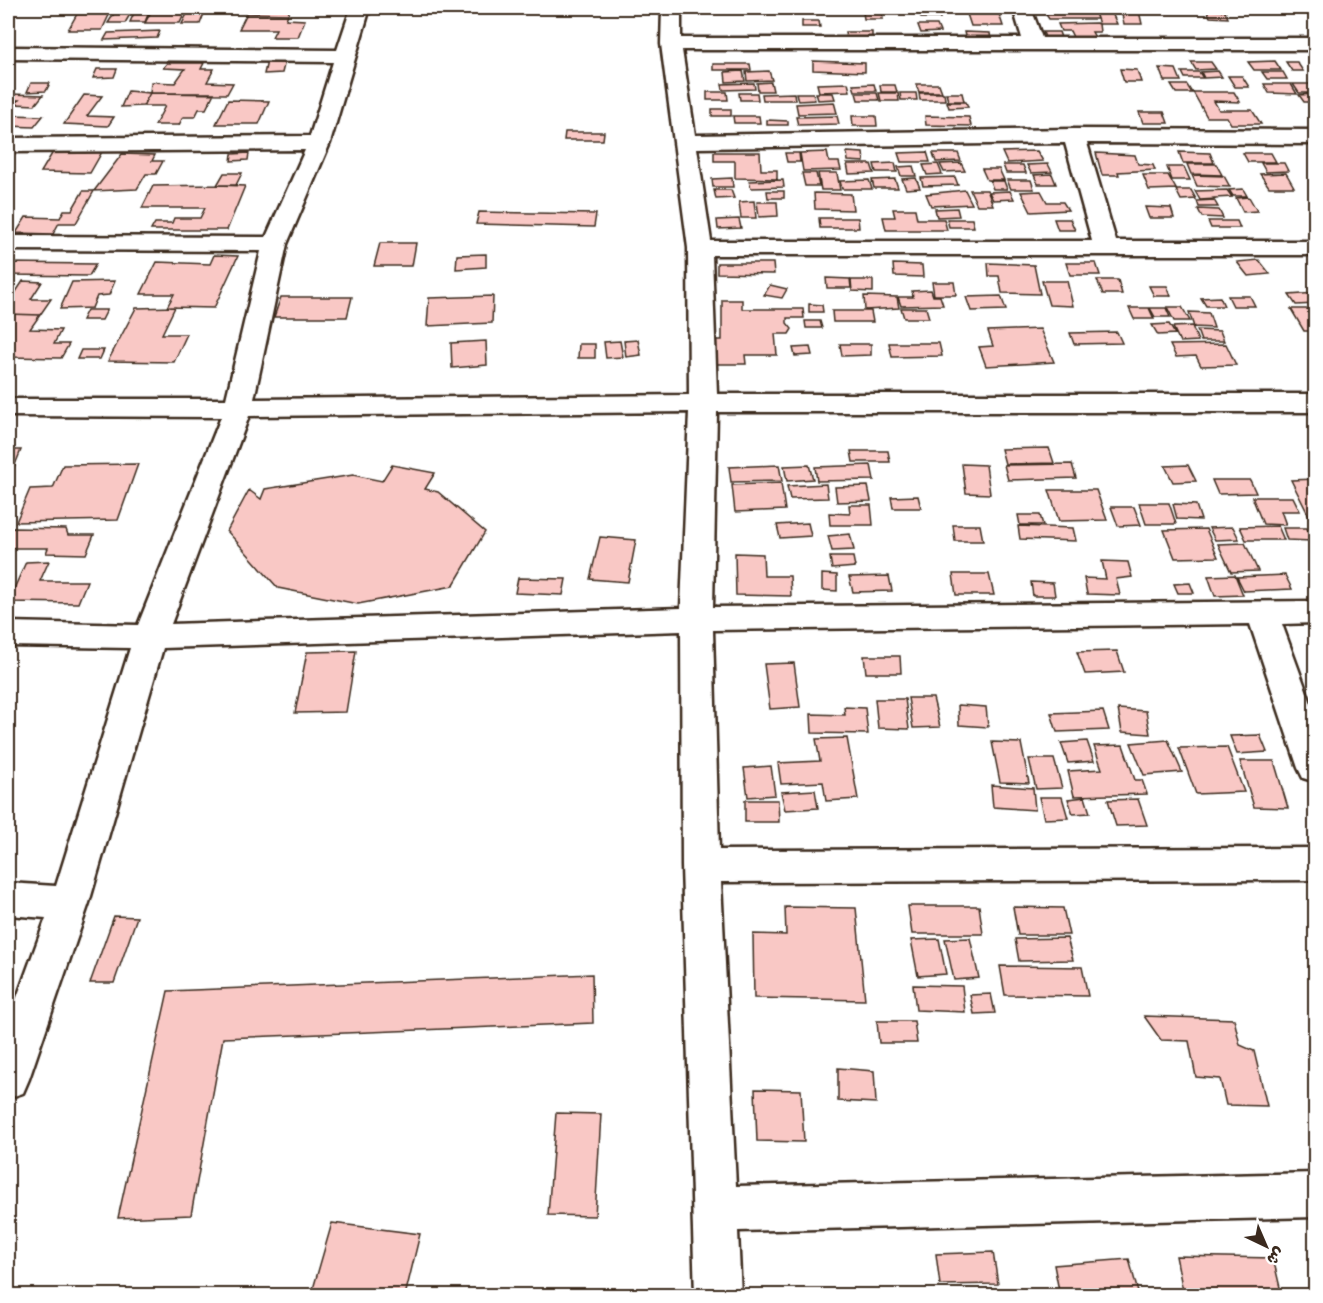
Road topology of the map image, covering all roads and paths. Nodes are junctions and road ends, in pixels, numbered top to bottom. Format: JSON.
{"nodes":[{"id":1,"x":360,"y":8,"type":"edge"},
{"id":2,"x":671,"y":8,"type":"edge"},
{"id":3,"x":1022,"y":8,"type":"edge"},
{"id":4,"x":671,"y":44,"type":"junction"},
{"id":5,"x":1034,"y":44,"type":"junction"},
{"id":6,"x":1316,"y":44,"type":"edge"},
{"id":7,"x":8,"y":53,"type":"edge"},
{"id":8,"x":346,"y":56,"type":"junction"},
{"id":9,"x":1074,"y":136,"type":"junction"},
{"id":10,"x":1316,"y":137,"type":"edge"},
{"id":11,"x":684,"y":142,"type":"junction"},
{"id":12,"x":319,"y":143,"type":"junction"},
{"id":13,"x":8,"y":145,"type":"edge"},
{"id":14,"x":8,"y":243,"type":"edge"},
{"id":15,"x":275,"y":244,"type":"junction"},
{"id":16,"x":1106,"y":247,"type":"junction"},
{"id":17,"x":700,"y":248,"type":"junction"},
{"id":18,"x":1316,"y":248,"type":"edge"},
{"id":19,"x":703,"y":403,"type":"junction"},
{"id":20,"x":1316,"y":403,"type":"edge"},
{"id":21,"x":8,"y":407,"type":"edge"},
{"id":22,"x":238,"y":408,"type":"junction"},
{"id":23,"x":1262,"y":612,"type":"junction"},
{"id":24,"x":1316,"y":612,"type":"edge"},
{"id":25,"x":697,"y":619,"type":"junction"},
{"id":26,"x":8,"y":634,"type":"edge"},
{"id":27,"x":150,"y":637,"type":"junction"},
{"id":28,"x":1316,"y":768,"type":"edge"},
{"id":29,"x":1316,"y":864,"type":"edge"},
{"id":30,"x":701,"y":866,"type":"junction"},
{"id":31,"x":8,"y":899,"type":"edge"},
{"id":32,"x":70,"y":903,"type":"junction"},
{"id":33,"x":8,"y":1079,"type":"edge"},
{"id":34,"x":1316,"y":1195,"type":"edge"},
{"id":35,"x":714,"y":1209,"type":"junction"},
{"id":36,"x":718,"y":1296,"type":"edge"}],
"edges":[{"from":1,"to":8,"type":"street"},
{"from":2,"to":4,"type":"street"},
{"from":3,"to":5,"type":"street"},
{"from":4,"to":5,"type":"street"},
{"from":4,"to":11,"type":"street"},
{"from":5,"to":6,"type":"street"},
{"from":7,"to":8,"type":"street"},
{"from":8,"to":12,"type":"street"},
{"from":9,"to":10,"type":"street"},
{"from":9,"to":11,"type":"street"},
{"from":9,"to":16,"type":"street"},
{"from":11,"to":17,"type":"street"},
{"from":12,"to":13,"type":"street"},
{"from":12,"to":15,"type":"street"},
{"from":14,"to":15,"type":"street"},
{"from":15,"to":22,"type":"street"},
{"from":16,"to":17,"type":"street"},
{"from":16,"to":18,"type":"street"},
{"from":17,"to":19,"type":"street"},
{"from":19,"to":20,"type":"street"},
{"from":19,"to":22,"type":"street"},
{"from":19,"to":25,"type":"street"},
{"from":21,"to":22,"type":"street"},
{"from":22,"to":27,"type":"street"},
{"from":23,"to":24,"type":"street"},
{"from":23,"to":25,"type":"street"},
{"from":23,"to":28,"type":"street"},
{"from":25,"to":27,"type":"street"},
{"from":25,"to":30,"type":"street"},
{"from":26,"to":27,"type":"street"},
{"from":27,"to":32,"type":"street"},
{"from":29,"to":30,"type":"street"},
{"from":30,"to":35,"type":"street"},
{"from":31,"to":32,"type":"street"},
{"from":32,"to":33,"type":"street"},
{"from":34,"to":35,"type":"street"},
{"from":35,"to":36,"type":"street"}]}
